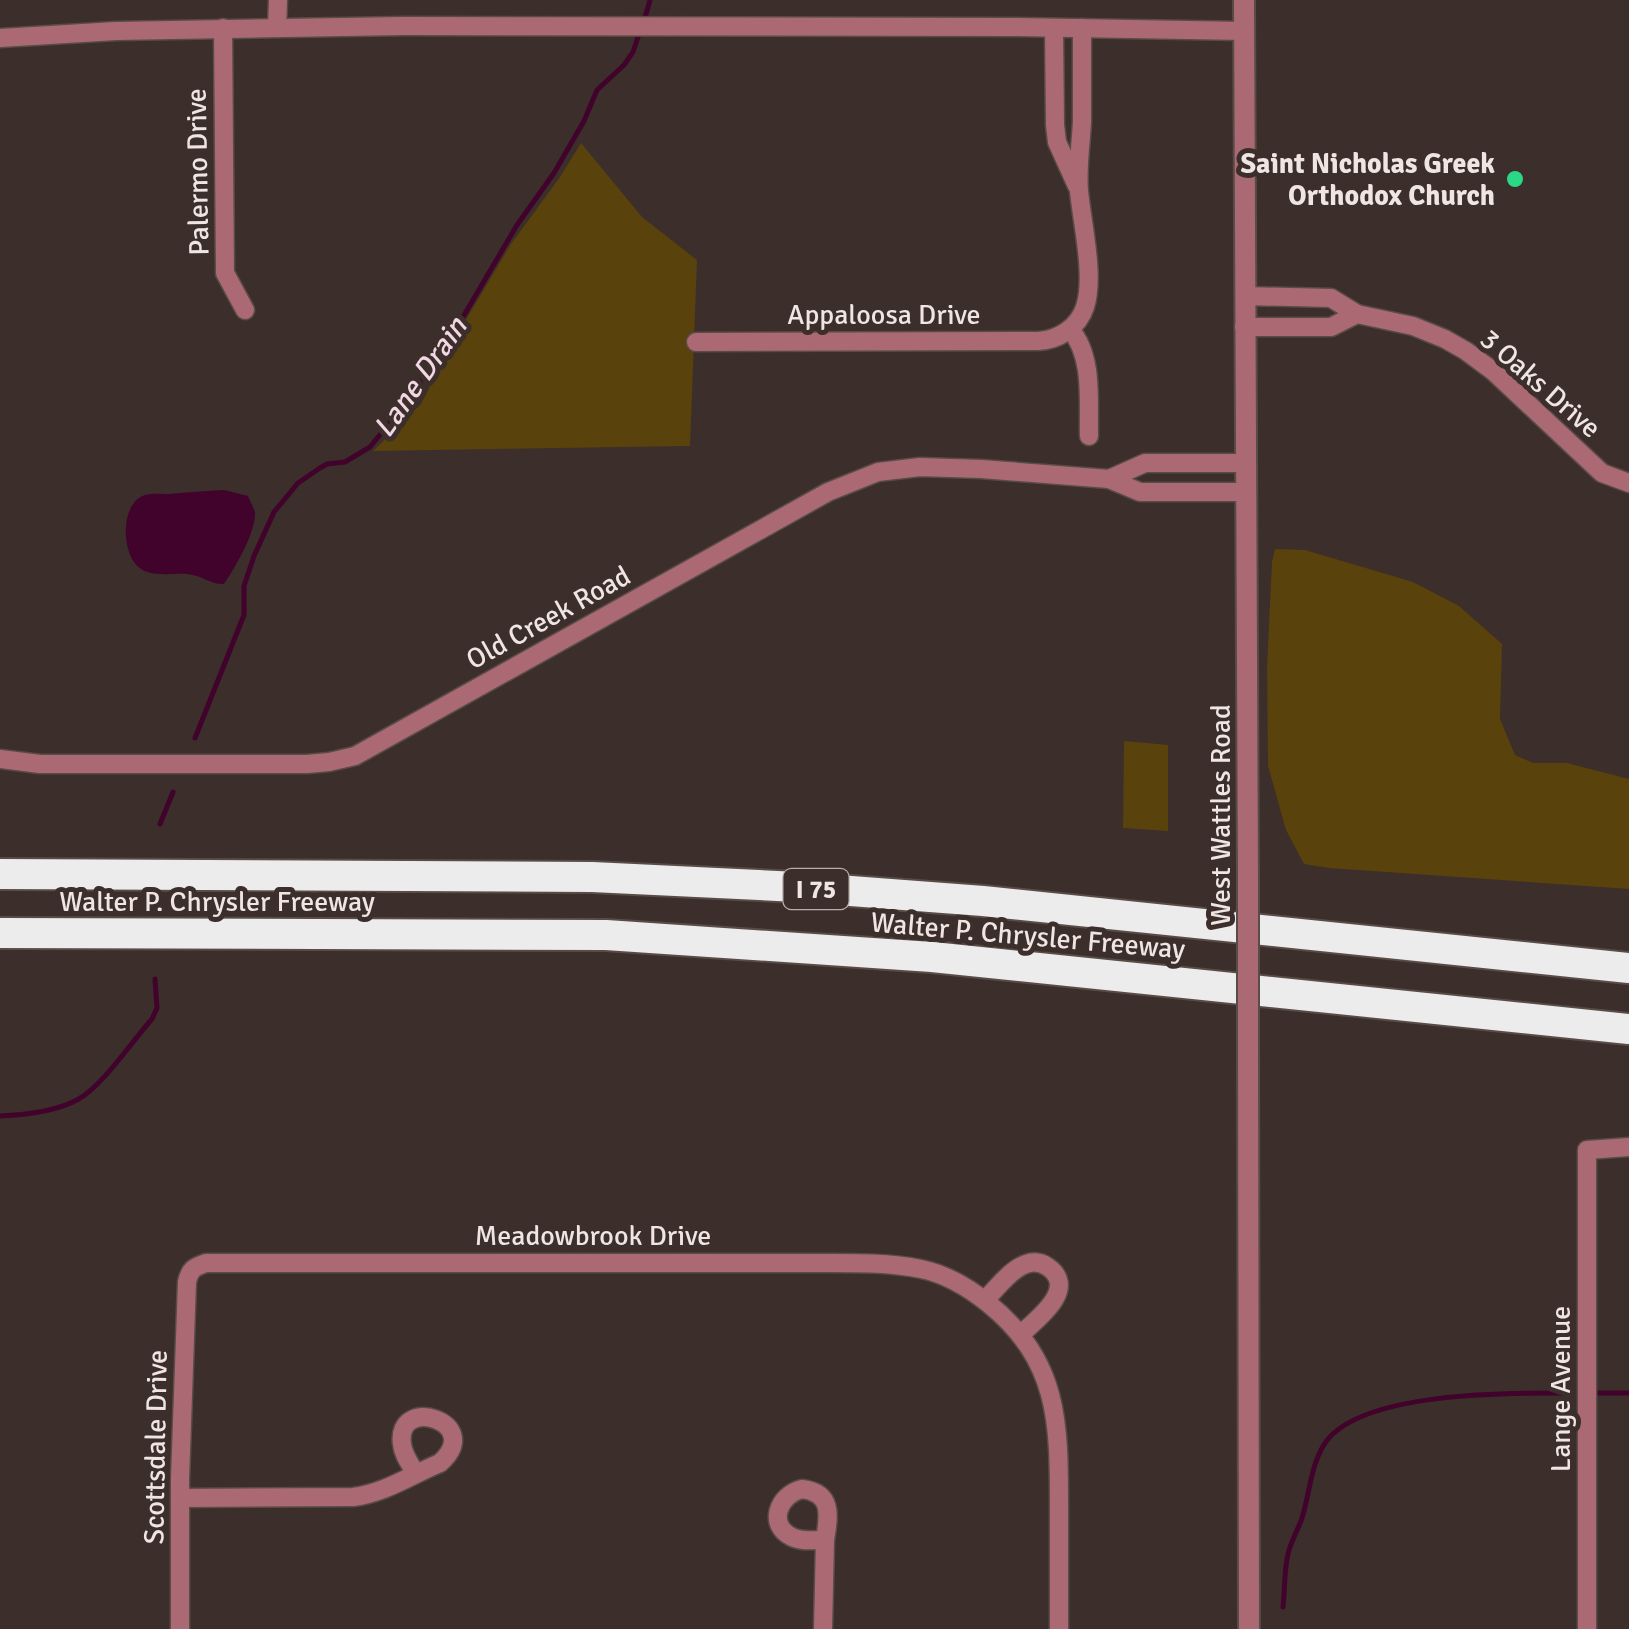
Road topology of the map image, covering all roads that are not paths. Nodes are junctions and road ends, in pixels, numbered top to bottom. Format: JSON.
{"nodes":[{"id":1,"x":278,"y":0,"type":"edge"},
{"id":2,"x":1244,"y":0,"type":"edge"},
{"id":3,"x":223,"y":28,"type":"junction"},
{"id":4,"x":277,"y":28,"type":"junction"},
{"id":5,"x":1054,"y":28,"type":"junction"},
{"id":6,"x":1082,"y":28,"type":"junction"},
{"id":7,"x":1244,"y":31,"type":"junction"},
{"id":8,"x":0,"y":38,"type":"edge"},
{"id":9,"x":1079,"y":191,"type":"junction"},
{"id":10,"x":1245,"y":296,"type":"junction"},
{"id":11,"x":246,"y":310,"type":"dead end"},
{"id":12,"x":1357,"y":314,"type":"junction"},
{"id":13,"x":1244,"y":327,"type":"junction"},
{"id":14,"x":1070,"y":329,"type":"junction"},
{"id":15,"x":696,"y":342,"type":"dead end"},
{"id":16,"x":1089,"y":436,"type":"dead end"},
{"id":17,"x":1245,"y":463,"type":"junction"},
{"id":18,"x":1110,"y":480,"type":"junction"},
{"id":19,"x":1629,"y":482,"type":"edge"},
{"id":20,"x":1246,"y":492,"type":"junction"},
{"id":21,"x":0,"y":759,"type":"edge"},
{"id":22,"x":0,"y":874,"type":"edge"},
{"id":23,"x":0,"y":933,"type":"edge"},
{"id":24,"x":1629,"y":968,"type":"edge"},
{"id":25,"x":1629,"y":1029,"type":"edge"},
{"id":26,"x":1629,"y":1147,"type":"edge"},
{"id":27,"x":193,"y":1268,"type":"joint"},
{"id":28,"x":985,"y":1300,"type":"junction"},
{"id":29,"x":1020,"y":1335,"type":"junction"},
{"id":30,"x":416,"y":1474,"type":"dead end"},
{"id":31,"x":180,"y":1498,"type":"junction"},
{"id":32,"x":825,"y":1540,"type":"dead end"},
{"id":33,"x":180,"y":1629,"type":"edge"},
{"id":34,"x":824,"y":1629,"type":"edge"},
{"id":35,"x":1059,"y":1629,"type":"edge"},
{"id":36,"x":1249,"y":1629,"type":"edge"},
{"id":37,"x":1587,"y":1629,"type":"edge"}],
"edges":[{"from":1,"to":4,"type":"street"},
{"from":2,"to":7,"type":"street","name":"West Wattles Road"},
{"from":3,"to":4,"type":"street"},
{"from":3,"to":8,"type":"street"},
{"from":3,"to":11,"type":"street","name":"Palermo Drive"},
{"from":4,"to":5,"type":"street"},
{"from":5,"to":6,"type":"street"},
{"from":5,"to":9,"type":"street"},
{"from":6,"to":7,"type":"street"},
{"from":6,"to":9,"type":"street"},
{"from":7,"to":10,"type":"street","name":"West Wattles Road"},
{"from":9,"to":14,"type":"street"},
{"from":10,"to":12,"type":"street","name":"3 Oaks Drive"},
{"from":10,"to":13,"type":"street","name":"West Wattles Road"},
{"from":12,"to":13,"type":"street","name":"3 Oaks Drive"},
{"from":12,"to":19,"type":"street","name":"3 Oaks Drive"},
{"from":13,"to":17,"type":"street","name":"West Wattles Road"},
{"from":14,"to":15,"type":"street","name":"Appaloosa Drive"},
{"from":14,"to":16,"type":"street"},
{"from":17,"to":18,"type":"street","name":"Old Creek Road"},
{"from":17,"to":20,"type":"street","name":"West Wattles Road"},
{"from":18,"to":20,"type":"street","name":"Old Creek Road"},
{"from":18,"to":21,"type":"street","name":"Old Creek Road"},
{"from":20,"to":36,"type":"street","name":"West Wattles Road","bridge":true},
{"from":22,"to":24,"type":"highway","name":"Walter P. Chrysler Freeway","number":"I 75"},
{"from":23,"to":25,"type":"highway","name":"Walter P. Chrysler Freeway","number":"I 75"},
{"from":26,"to":37,"type":"street","name":"Lange Avenue"},
{"from":27,"to":28,"type":"street","name":"Meadowbrook Drive"},
{"from":27,"to":31,"type":"street","name":"Scottsdale Drive"},
{"from":28,"to":29,"type":"street","name":"Meadowbrook Drive"},
{"from":28,"to":29,"type":"street"},
{"from":29,"to":35,"type":"street","name":"Meadowbrook Drive"},
{"from":30,"to":31,"type":"street"},
{"from":31,"to":33,"type":"street","name":"Scottsdale Drive"},
{"from":32,"to":34,"type":"street"}]}
